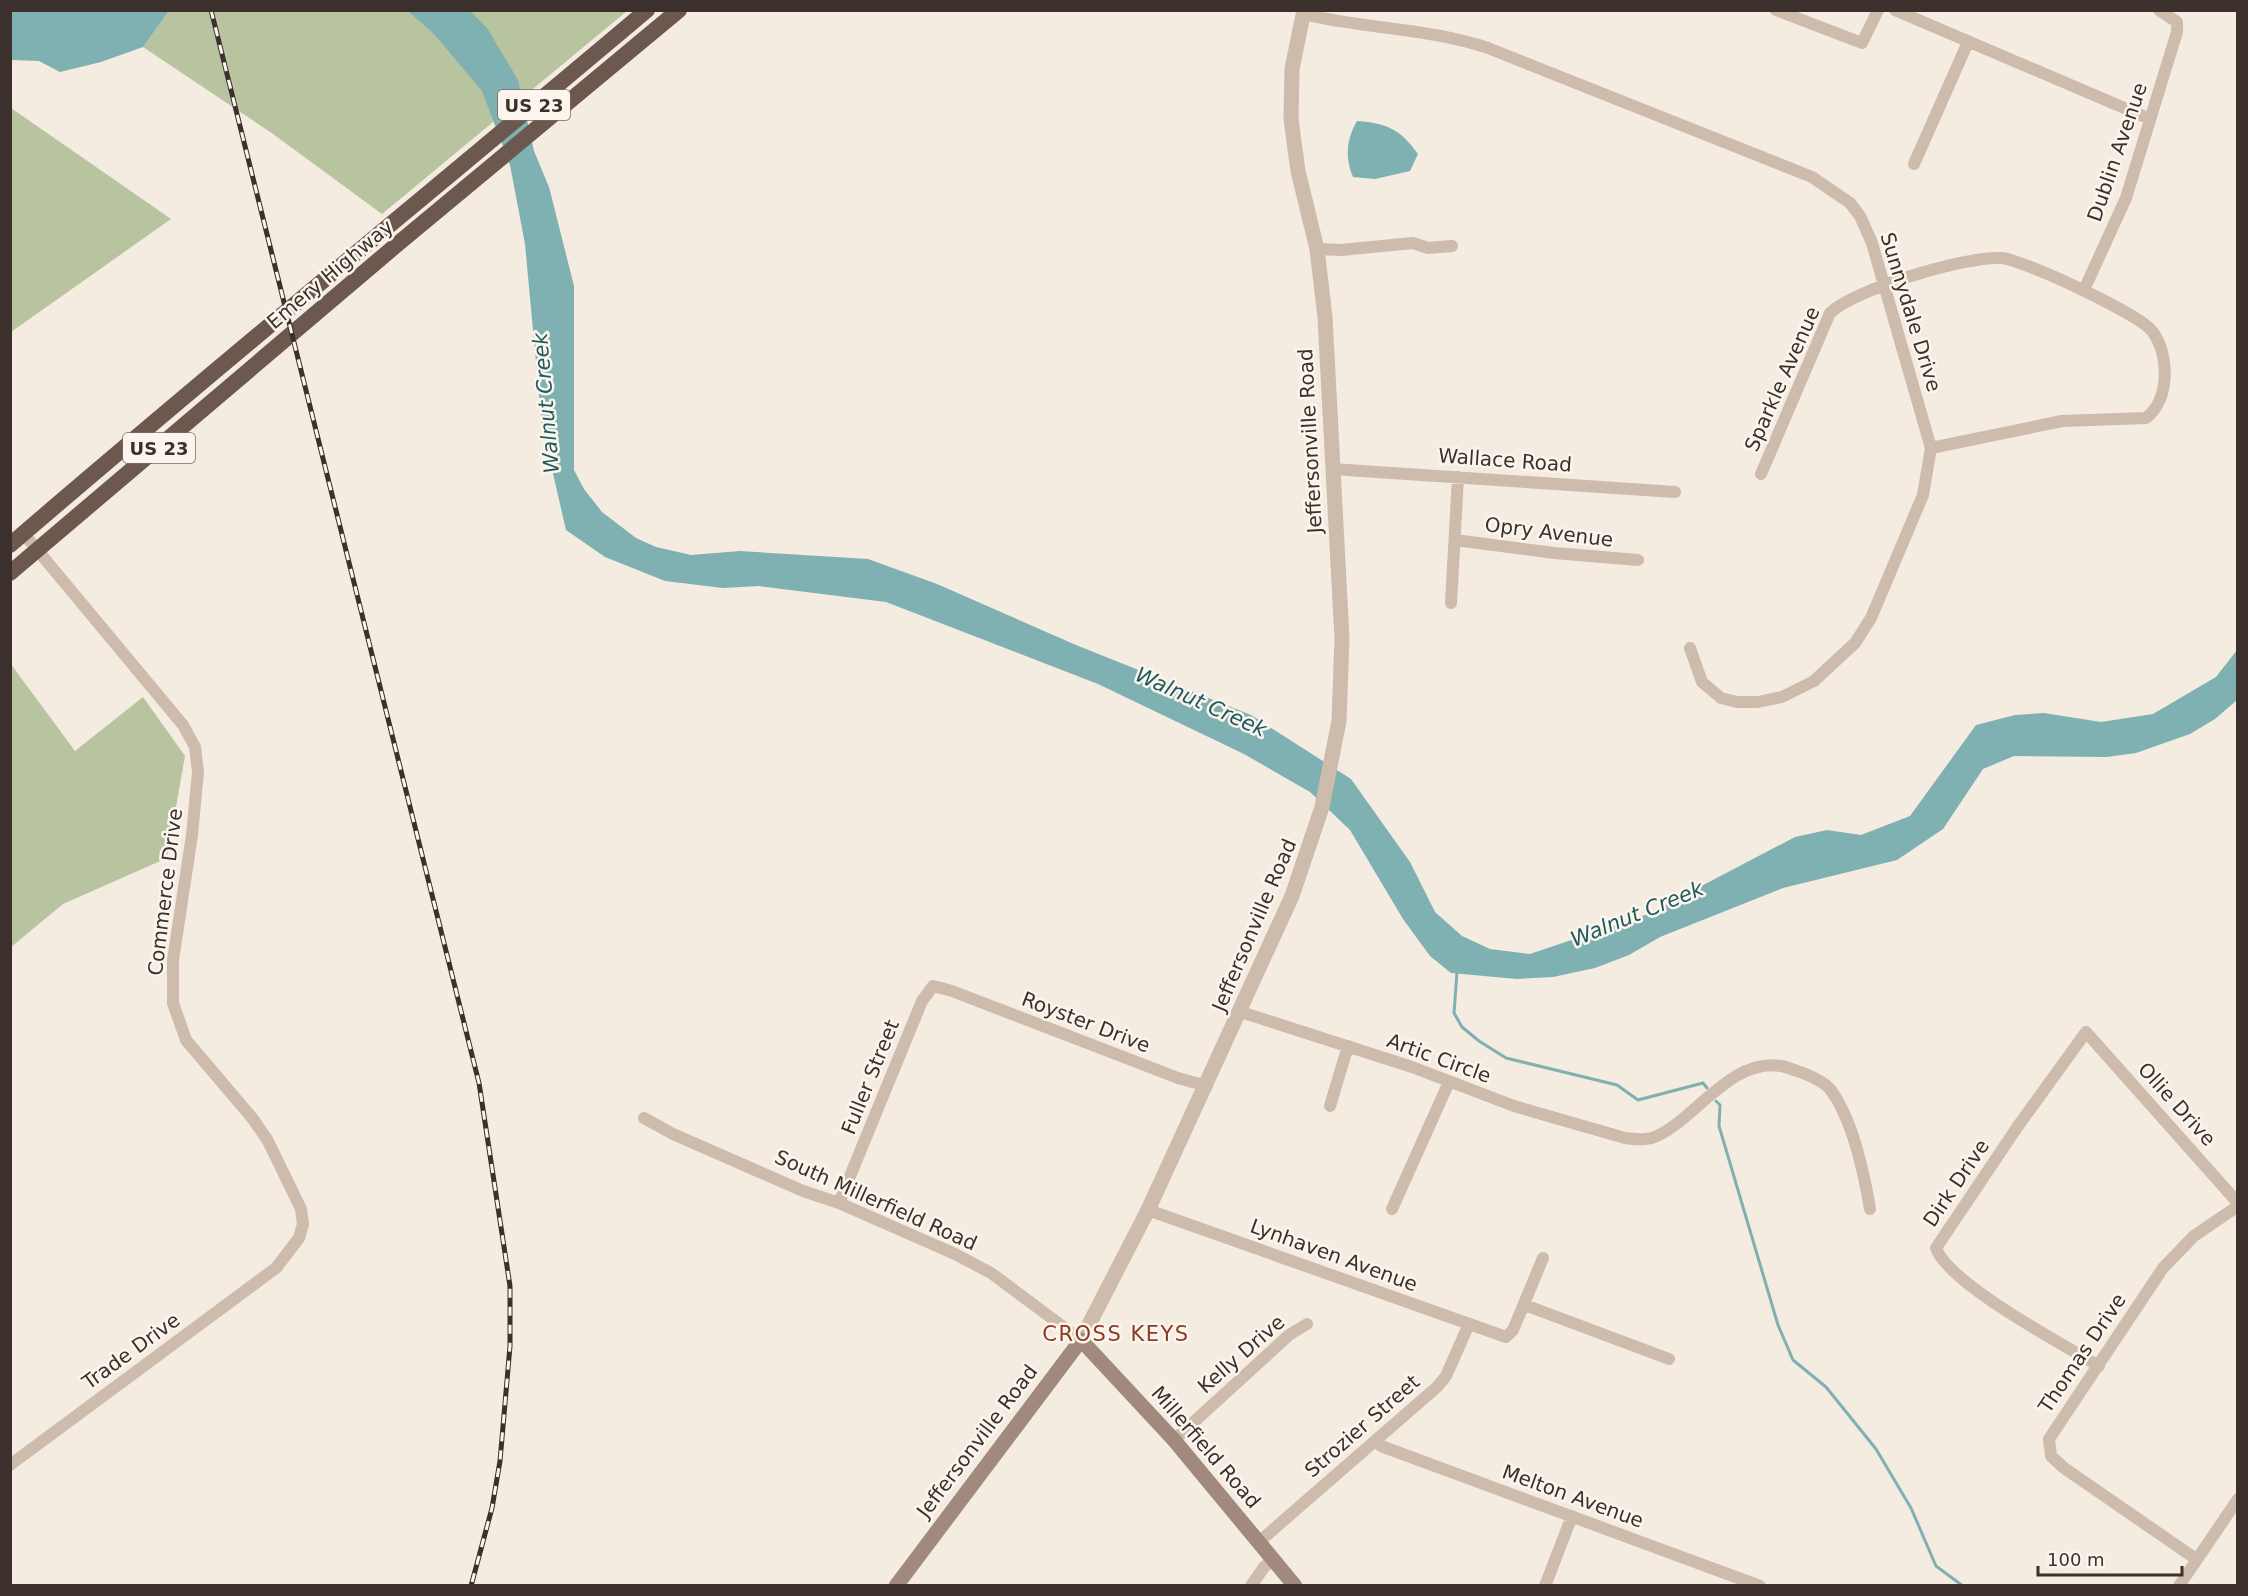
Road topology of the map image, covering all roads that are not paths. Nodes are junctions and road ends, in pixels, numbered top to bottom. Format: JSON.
{"nodes":[{"id":1,"x":646,"y":10,"type":"edge"},
{"id":2,"x":679,"y":10,"type":"edge"},
{"id":3,"x":1776,"y":10,"type":"edge"},
{"id":4,"x":1878,"y":10,"type":"edge"},
{"id":5,"x":1895,"y":10,"type":"edge"},
{"id":6,"x":2158,"y":10,"type":"edge"},
{"id":7,"x":1304,"y":12,"type":"edge"},
{"id":8,"x":1968,"y":42,"type":"junction"},
{"id":9,"x":2150,"y":119,"type":"junction"},
{"id":10,"x":1914,"y":164,"type":"dead end"},
{"id":11,"x":383,"y":233,"type":"junction"},
{"id":12,"x":1452,"y":246,"type":"dead end"},
{"id":13,"x":394,"y":247,"type":"junction"},
{"id":14,"x":1317,"y":249,"type":"junction"},
{"id":15,"x":1886,"y":286,"type":"junction"},
{"id":16,"x":2084,"y":290,"type":"junction"},
{"id":17,"x":1931,"y":448,"type":"junction"},
{"id":18,"x":1332,"y":469,"type":"junction"},
{"id":19,"x":1761,"y":474,"type":"dead end"},
{"id":20,"x":1458,"y":477,"type":"junction"},
{"id":21,"x":1675,"y":492,"type":"dead end"},
{"id":22,"x":24,"y":534,"type":"junction"},
{"id":23,"x":1455,"y":540,"type":"junction"},
{"id":24,"x":10,"y":545,"type":"edge"},
{"id":25,"x":39,"y":550,"type":"junction"},
{"id":26,"x":1638,"y":560,"type":"dead end"},
{"id":27,"x":10,"y":573,"type":"edge"},
{"id":28,"x":1451,"y":603,"type":"dead end"},
{"id":29,"x":1690,"y":648,"type":"dead end"},
{"id":30,"x":952,"y":991,"type":"joint"},
{"id":31,"x":1241,"y":1012,"type":"junction"},
{"id":32,"x":2086,"y":1032,"type":"joint"},
{"id":33,"x":1348,"y":1046,"type":"junction"},
{"id":34,"x":1449,"y":1082,"type":"junction"},
{"id":35,"x":1207,"y":1086,"type":"junction"},
{"id":36,"x":1330,"y":1106,"type":"dead end"},
{"id":37,"x":644,"y":1118,"type":"dead end"},
{"id":38,"x":840,"y":1203,"type":"junction"},
{"id":39,"x":2238,"y":1205,"type":"edge"},
{"id":40,"x":1392,"y":1209,"type":"dead end"},
{"id":41,"x":1870,"y":1209,"type":"dead end"},
{"id":42,"x":1148,"y":1210,"type":"junction"},
{"id":43,"x":1543,"y":1258,"type":"dead end"},
{"id":44,"x":276,"y":1268,"type":"joint"},
{"id":45,"x":1525,"y":1305,"type":"junction"},
{"id":46,"x":1307,"y":1324,"type":"dead end"},
{"id":47,"x":1469,"y":1324,"type":"junction"},
{"id":48,"x":1081,"y":1340,"type":"junction"},
{"id":49,"x":1669,"y":1359,"type":"dead end"},
{"id":50,"x":2099,"y":1366,"type":"junction"},
{"id":51,"x":1174,"y":1440,"type":"junction"},
{"id":52,"x":1375,"y":1441,"type":"junction"},
{"id":53,"x":10,"y":1465,"type":"edge"},
{"id":54,"x":2238,"y":1498,"type":"edge"},
{"id":55,"x":1572,"y":1516,"type":"junction"},
{"id":56,"x":1260,"y":1541,"type":"junction"},
{"id":57,"x":2196,"y":1559,"type":"junction"},
{"id":58,"x":1273,"y":1560,"type":"junction"},
{"id":59,"x":896,"y":1586,"type":"edge"},
{"id":60,"x":1251,"y":1586,"type":"edge"},
{"id":61,"x":1294,"y":1586,"type":"edge"},
{"id":62,"x":1545,"y":1586,"type":"edge"},
{"id":63,"x":1760,"y":1586,"type":"edge"},
{"id":64,"x":2179,"y":1586,"type":"edge"}],
"edges":[{"from":1,"to":11,"type":"highway","name":"Emery Highway","number":"US 23"},
{"from":2,"to":13,"type":"highway","name":"Emery Highway","number":"US 23"},
{"from":3,"to":4,"type":"street"},
{"from":5,"to":8,"type":"street"},
{"from":6,"to":9,"type":"street","name":"Dublin Avenue"},
{"from":7,"to":14,"type":"street","name":"Jeffersonville Road"},
{"from":7,"to":15,"type":"street","name":"Sunnydale Drive"},
{"from":8,"to":9,"type":"street"},
{"from":8,"to":10,"type":"street"},
{"from":9,"to":16,"type":"street","name":"Dublin Avenue"},
{"from":11,"to":13,"type":"highway"},
{"from":11,"to":22,"type":"highway","name":"Emery Highway","number":"US 23"},
{"from":12,"to":14,"type":"street"},
{"from":13,"to":25,"type":"highway","name":"Emery Highway","number":"US 23"},
{"from":14,"to":18,"type":"street","name":"Jeffersonville Road"},
{"from":15,"to":16,"type":"street","name":"Sparkle Avenue"},
{"from":15,"to":17,"type":"street","name":"Sunnydale Drive"},
{"from":15,"to":19,"type":"street","name":"Sparkle Avenue"},
{"from":16,"to":17,"type":"street","name":"Sparkle Avenue"},
{"from":17,"to":29,"type":"street","name":"Sunnydale Drive"},
{"from":18,"to":20,"type":"street","name":"Wallace Road"},
{"from":18,"to":31,"type":"street","name":"Jeffersonville Road"},
{"from":20,"to":21,"type":"street","name":"Wallace Road"},
{"from":20,"to":23,"type":"street"},
{"from":22,"to":24,"type":"highway","name":"Emery Highway","number":"US 23"},
{"from":22,"to":25,"type":"street","name":"Commerce Drive"},
{"from":23,"to":26,"type":"street","name":"Opry Avenue"},
{"from":23,"to":28,"type":"street"},
{"from":25,"to":27,"type":"highway","name":"Emery Highway","number":"US 23"},
{"from":25,"to":44,"type":"street","name":"Commerce Drive"},
{"from":30,"to":35,"type":"street","name":"Royster Drive"},
{"from":30,"to":38,"type":"street","name":"Fuller Street"},
{"from":31,"to":33,"type":"street","name":"Artic Circle"},
{"from":31,"to":35,"type":"street","name":"Jeffersonville Road"},
{"from":32,"to":39,"type":"street","name":"Ollie Drive"},
{"from":32,"to":50,"type":"street","name":"Dirk Drive"},
{"from":33,"to":34,"type":"street","name":"Artic Circle"},
{"from":33,"to":36,"type":"street"},
{"from":34,"to":40,"type":"street"},
{"from":34,"to":41,"type":"street","name":"Artic Circle"},
{"from":35,"to":42,"type":"street","name":"Jeffersonville Road"},
{"from":37,"to":38,"type":"street","name":"South Millerfield Road"},
{"from":38,"to":48,"type":"street","name":"South Millerfield Road"},
{"from":39,"to":50,"type":"street","name":"Thomas Drive"},
{"from":42,"to":47,"type":"street","name":"Lynhaven Avenue"},
{"from":42,"to":48,"type":"street","name":"Jeffersonville Road"},
{"from":43,"to":45,"type":"street"},
{"from":44,"to":53,"type":"street","name":"Trade Drive"},
{"from":45,"to":47,"type":"street","name":"Lynhaven Avenue"},
{"from":45,"to":49,"type":"street"},
{"from":46,"to":51,"type":"street","name":"Kelly Drive"},
{"from":47,"to":52,"type":"street","name":"Strozier Street"},
{"from":48,"to":51,"type":"main road","name":"Millerfield Road"},
{"from":48,"to":59,"type":"main road","name":"Jeffersonville Road"},
{"from":50,"to":57,"type":"street","name":"Thomas Drive"},
{"from":51,"to":56,"type":"main road","name":"Millerfield Road"},
{"from":52,"to":55,"type":"street","name":"Melton Avenue"},
{"from":52,"to":56,"type":"street","name":"Strozier Street"},
{"from":54,"to":57,"type":"street"},
{"from":55,"to":62,"type":"street"},
{"from":55,"to":63,"type":"street","name":"Melton Avenue"},
{"from":56,"to":58,"type":"main road","name":"Millerfield Road"},
{"from":57,"to":64,"type":"street"},
{"from":58,"to":60,"type":"street"},
{"from":58,"to":61,"type":"main road","name":"Millerfield Road"}]}
